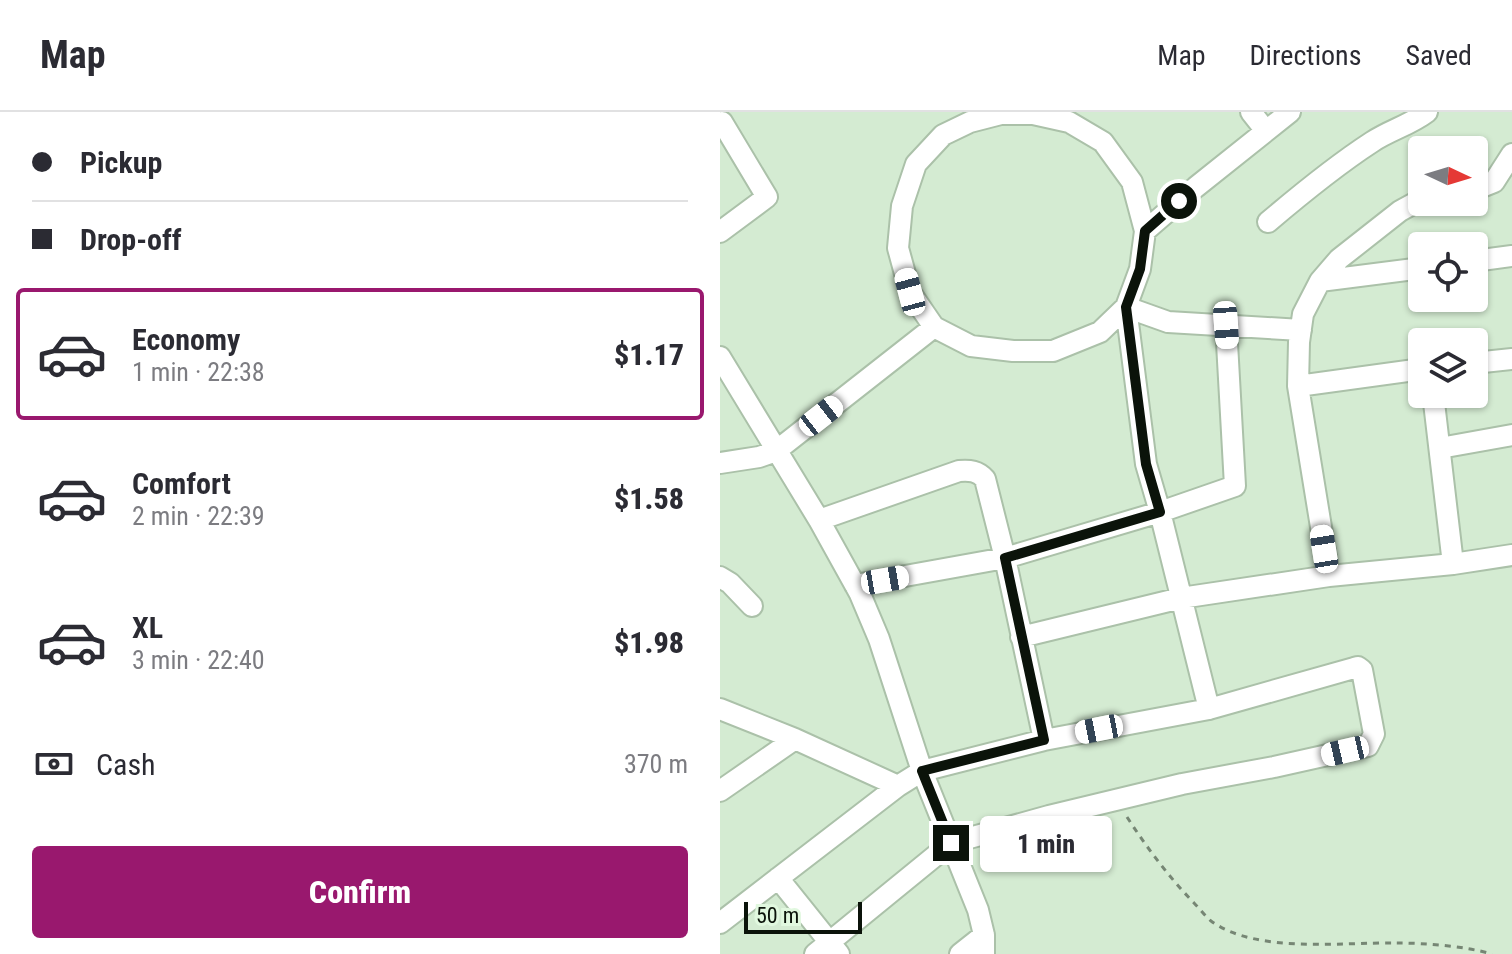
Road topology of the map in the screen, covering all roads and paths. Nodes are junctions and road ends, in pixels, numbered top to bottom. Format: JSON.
{"nodes":[{"id":1,"x":1251,"y":112,"type":"edge"},
{"id":2,"x":1290,"y":112,"type":"edge"},
{"id":3,"x":1427,"y":112,"type":"edge"},
{"id":4,"x":966,"y":117,"type":"edge"},
{"id":5,"x":720,"y":124,"type":"edge"},
{"id":6,"x":1266,"y":131,"type":"junction"},
{"id":7,"x":1512,"y":154,"type":"edge"},
{"id":8,"x":1488,"y":184,"type":"edge"},
{"id":9,"x":1408,"y":207,"type":"edge"},
{"id":10,"x":1268,"y":222,"type":"dead end"},
{"id":11,"x":1145,"y":231,"type":"junction"},
{"id":12,"x":720,"y":232,"type":"edge"},
{"id":13,"x":1512,"y":256,"type":"edge"},
{"id":14,"x":1488,"y":259,"type":"edge"},
{"id":15,"x":1408,"y":270,"type":"edge"},
{"id":16,"x":1320,"y":281,"type":"junction"},
{"id":17,"x":1126,"y":307,"type":"junction"},
{"id":18,"x":1226,"y":325,"type":"junction"},
{"id":19,"x":934,"y":327,"type":"junction"},
{"id":20,"x":1301,"y":330,"type":"junction"},
{"id":21,"x":720,"y":357,"type":"edge"},
{"id":22,"x":1512,"y":359,"type":"edge"},
{"id":23,"x":1488,"y":362,"type":"edge"},
{"id":24,"x":1408,"y":371,"type":"edge"},
{"id":25,"x":1298,"y":386,"type":"junction"},
{"id":26,"x":1435,"y":408,"type":"edge"},
{"id":27,"x":1512,"y":435,"type":"edge"},
{"id":28,"x":1440,"y":448,"type":"junction"},
{"id":29,"x":776,"y":451,"type":"junction"},
{"id":30,"x":720,"y":463,"type":"edge"},
{"id":31,"x":1160,"y":512,"type":"junction"},
{"id":32,"x":819,"y":520,"type":"junction"},
{"id":33,"x":1512,"y":555,"type":"edge"},
{"id":34,"x":1005,"y":558,"type":"junction"},
{"id":35,"x":1453,"y":564,"type":"junction"},
{"id":36,"x":1329,"y":576,"type":"junction"},
{"id":37,"x":720,"y":577,"type":"edge"},
{"id":38,"x":855,"y":585,"type":"junction"},
{"id":39,"x":1181,"y":598,"type":"junction"},
{"id":40,"x":752,"y":606,"type":"dead end"},
{"id":41,"x":1021,"y":637,"type":"junction"},
{"id":42,"x":720,"y":709,"type":"edge"},
{"id":43,"x":1209,"y":709,"type":"junction"},
{"id":44,"x":795,"y":739,"type":"junction"},
{"id":45,"x":1044,"y":740,"type":"junction"},
{"id":46,"x":922,"y":771,"type":"junction"},
{"id":47,"x":898,"y":786,"type":"junction"},
{"id":48,"x":720,"y":791,"type":"edge"},
{"id":49,"x":1117,"y":800,"type":"junction"},
{"id":50,"x":951,"y":843,"type":"junction"},
{"id":51,"x":778,"y":878,"type":"junction"},
{"id":52,"x":720,"y":923,"type":"edge"},
{"id":53,"x":984,"y":944,"type":"edge"},
{"id":54,"x":828,"y":950,"type":"edge"},
{"id":55,"x":960,"y":954,"type":"edge"},
{"id":56,"x":1492,"y":954,"type":"edge"}],
"edges":[{"from":1,"to":6,"type":"street"},
{"from":2,"to":6,"type":"street"},
{"from":3,"to":10,"type":"street"},
{"from":4,"to":11,"type":"street"},
{"from":4,"to":19,"type":"street"},
{"from":5,"to":12,"type":"street"},
{"from":6,"to":11,"type":"street"},
{"from":7,"to":8,"type":"street"},
{"from":9,"to":16,"type":"street"},
{"from":11,"to":17,"type":"street"},
{"from":13,"to":14,"type":"street"},
{"from":15,"to":16,"type":"street"},
{"from":16,"to":20,"type":"street"},
{"from":17,"to":18,"type":"street"},
{"from":17,"to":19,"type":"street"},
{"from":17,"to":31,"type":"street"},
{"from":18,"to":20,"type":"street"},
{"from":18,"to":31,"type":"street"},
{"from":19,"to":29,"type":"street"},
{"from":20,"to":25,"type":"street"},
{"from":21,"to":29,"type":"street"},
{"from":22,"to":23,"type":"street"},
{"from":24,"to":25,"type":"street"},
{"from":25,"to":36,"type":"street"},
{"from":26,"to":28,"type":"street"},
{"from":27,"to":28,"type":"street"},
{"from":28,"to":35,"type":"street"},
{"from":29,"to":30,"type":"street"},
{"from":29,"to":32,"type":"street"},
{"from":31,"to":34,"type":"street"},
{"from":31,"to":39,"type":"street"},
{"from":32,"to":34,"type":"street"},
{"from":32,"to":38,"type":"street"},
{"from":33,"to":35,"type":"street"},
{"from":34,"to":38,"type":"street"},
{"from":34,"to":41,"type":"street"},
{"from":35,"to":36,"type":"street"},
{"from":36,"to":39,"type":"street"},
{"from":37,"to":40,"type":"street"},
{"from":38,"to":46,"type":"street"},
{"from":39,"to":41,"type":"street"},
{"from":39,"to":43,"type":"street"},
{"from":41,"to":45,"type":"street"},
{"from":42,"to":44,"type":"street"},
{"from":43,"to":45,"type":"street"},
{"from":43,"to":49,"type":"street"},
{"from":44,"to":47,"type":"street"},
{"from":44,"to":48,"type":"street"},
{"from":45,"to":46,"type":"street"},
{"from":46,"to":47,"type":"street"},
{"from":46,"to":50,"type":"street"},
{"from":47,"to":51,"type":"street"},
{"from":49,"to":50,"type":"street"},
{"from":49,"to":56,"type":"path"},
{"from":50,"to":53,"type":"street"},
{"from":50,"to":54,"type":"street"},
{"from":51,"to":52,"type":"street"},
{"from":51,"to":54,"type":"street"},
{"from":53,"to":55,"type":"street"}]}
